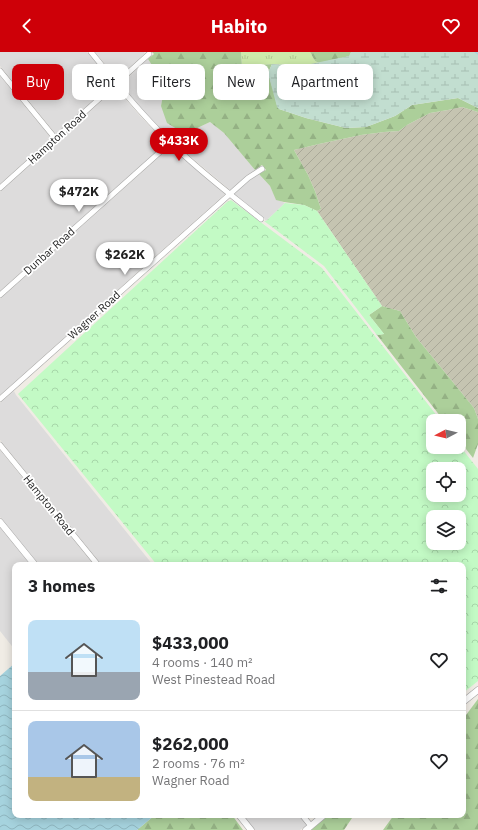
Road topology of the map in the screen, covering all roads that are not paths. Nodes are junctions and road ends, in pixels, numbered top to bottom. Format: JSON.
{"nodes":[{"id":1,"x":91,"y":52,"type":"edge"},
{"id":2,"x":149,"y":54,"type":"dead end"},
{"id":3,"x":101,"y":64,"type":"edge"},
{"id":4,"x":0,"y":71,"type":"edge"},
{"id":5,"x":129,"y":72,"type":"edge"},
{"id":6,"x":129,"y":98,"type":"edge"},
{"id":7,"x":97,"y":100,"type":"edge"},
{"id":8,"x":55,"y":138,"type":"junction"},
{"id":9,"x":170,"y":143,"type":"junction"},
{"id":10,"x":262,"y":169,"type":"dead end"},
{"id":11,"x":0,"y":188,"type":"edge"},
{"id":12,"x":230,"y":194,"type":"junction"},
{"id":13,"x":261,"y":219,"type":"dead end"},
{"id":14,"x":0,"y":295,"type":"edge"},
{"id":15,"x":0,"y":399,"type":"edge"},
{"id":16,"x":0,"y":445,"type":"edge"},
{"id":17,"x":0,"y":522,"type":"edge"},
{"id":18,"x":33,"y":562,"type":"edge"},
{"id":19,"x":96,"y":562,"type":"edge"},
{"id":20,"x":478,"y":690,"type":"edge"},
{"id":21,"x":466,"y":700,"type":"edge"},
{"id":22,"x":241,"y":818,"type":"edge"},
{"id":23,"x":304,"y":818,"type":"edge"},
{"id":24,"x":321,"y":818,"type":"edge"},
{"id":25,"x":309,"y":828,"type":"edge"},
{"id":26,"x":251,"y":830,"type":"edge"}],
"edges":[{"from":1,"to":3,"type":"street"},
{"from":2,"to":5,"type":"street","name":"Hampton Road"},
{"from":4,"to":8,"type":"street"},
{"from":6,"to":9,"type":"street"},
{"from":7,"to":8,"type":"street","name":"Hampton Road"},
{"from":8,"to":11,"type":"street","name":"Hampton Road"},
{"from":9,"to":12,"type":"street"},
{"from":9,"to":14,"type":"street","name":"Dunbar Road"},
{"from":10,"to":12,"type":"street","name":"Wagner Road"},
{"from":12,"to":13,"type":"street"},
{"from":12,"to":15,"type":"street","name":"Wagner Road"},
{"from":16,"to":19,"type":"street","name":"Hampton Road"},
{"from":17,"to":18,"type":"street"},
{"from":20,"to":21,"type":"street"},
{"from":22,"to":26,"type":"street"},
{"from":23,"to":25,"type":"street"},
{"from":24,"to":25,"type":"street"}]}
